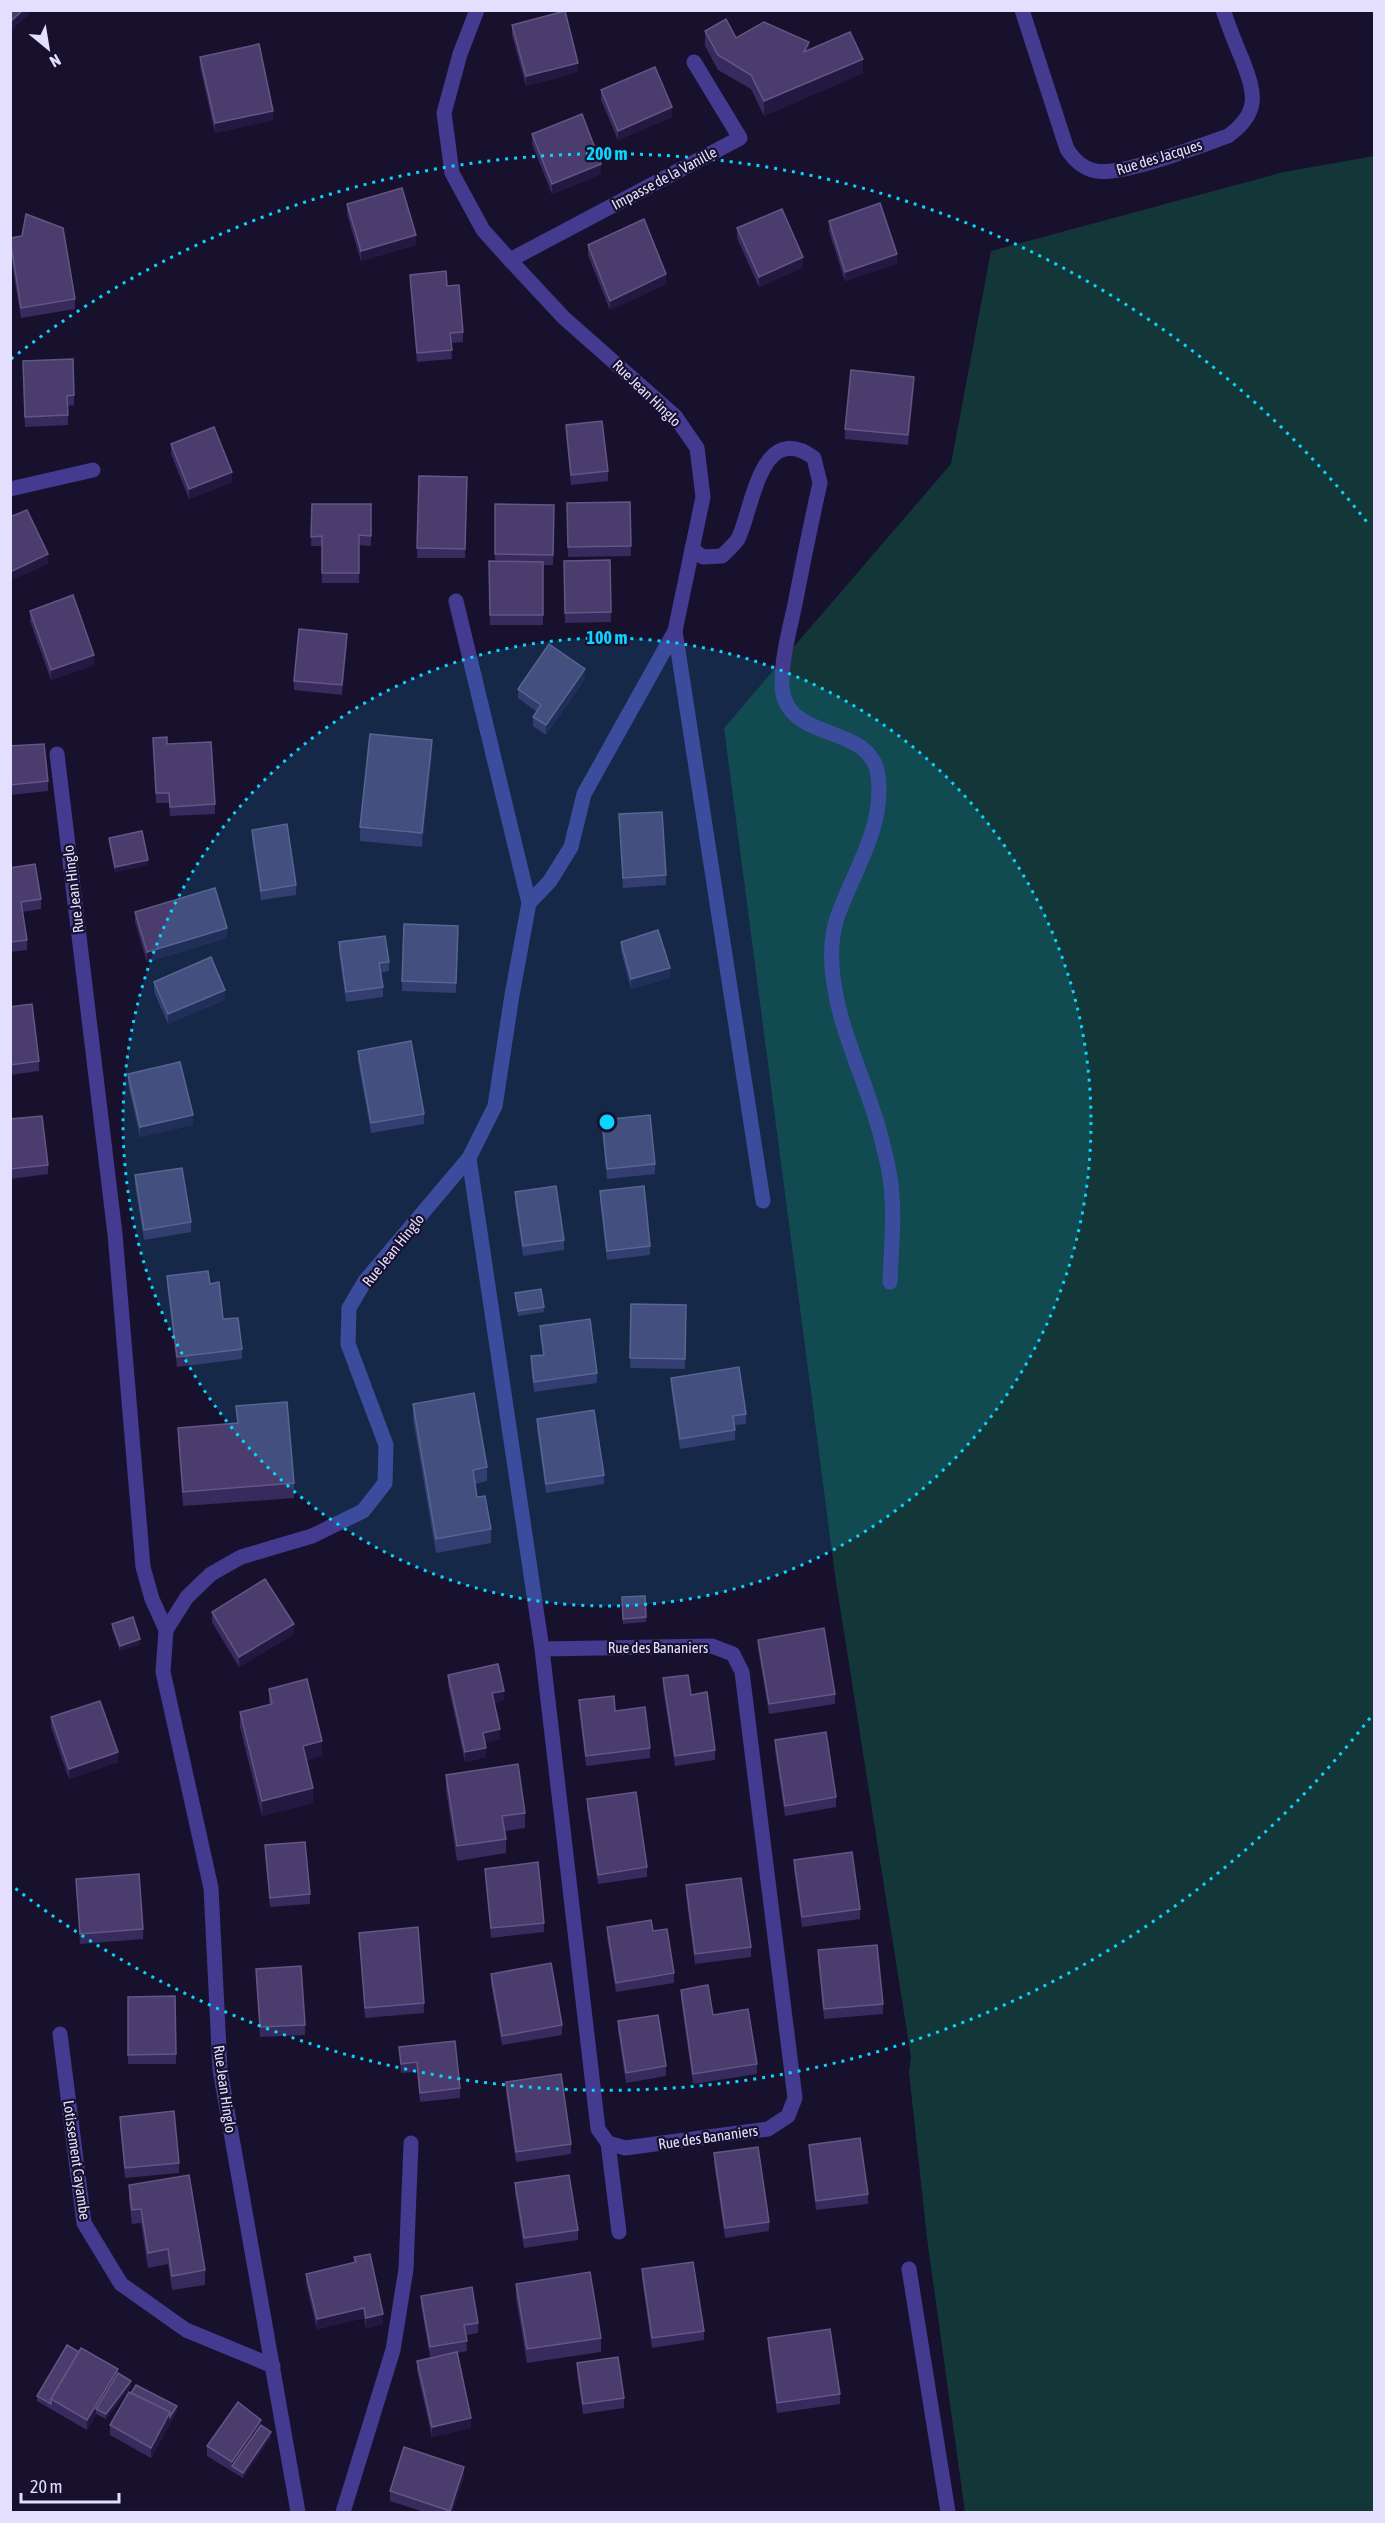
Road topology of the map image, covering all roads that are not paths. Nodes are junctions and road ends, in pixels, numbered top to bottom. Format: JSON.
{"nodes":[{"id":1,"x":477,"y":10,"type":"edge"},
{"id":2,"x":1022,"y":10,"type":"edge"},
{"id":3,"x":1223,"y":10,"type":"edge"},
{"id":4,"x":694,"y":62,"type":"dead end"},
{"id":5,"x":510,"y":260,"type":"junction"},
{"id":6,"x":93,"y":470,"type":"dead end"},
{"id":7,"x":10,"y":489,"type":"edge"},
{"id":8,"x":692,"y":549,"type":"junction"},
{"id":9,"x":456,"y":601,"type":"dead end"},
{"id":10,"x":675,"y":631,"type":"junction"},
{"id":11,"x":57,"y":754,"type":"dead end"},
{"id":12,"x":529,"y":903,"type":"junction"},
{"id":13,"x":469,"y":1158,"type":"junction"},
{"id":14,"x":763,"y":1201,"type":"dead end"},
{"id":15,"x":890,"y":1281,"type":"dead end"},
{"id":16,"x":166,"y":1630,"type":"junction"},
{"id":17,"x":542,"y":1648,"type":"junction"},
{"id":18,"x":60,"y":2034,"type":"dead end"},
{"id":19,"x":411,"y":2143,"type":"dead end"},
{"id":20,"x":608,"y":2143,"type":"junction"},
{"id":21,"x":620,"y":2232,"type":"dead end"},
{"id":22,"x":909,"y":2269,"type":"dead end"},
{"id":23,"x":273,"y":2366,"type":"junction"},
{"id":24,"x":298,"y":2512,"type":"edge"},
{"id":25,"x":343,"y":2512,"type":"edge"},
{"id":26,"x":948,"y":2512,"type":"edge"}],
"edges":[{"from":1,"to":5,"type":"street","name":"Rue Jean Hinglo"},
{"from":2,"to":3,"type":"street","name":"Rue des Jacques"},
{"from":4,"to":5,"type":"street","name":"Impasse de la Vanille"},
{"from":5,"to":8,"type":"street","name":"Rue Jean Hinglo"},
{"from":6,"to":7,"type":"street"},
{"from":8,"to":10,"type":"street","name":"Rue Jean Hinglo"},
{"from":8,"to":15,"type":"street"},
{"from":9,"to":12,"type":"street","name":"Rue Jean Hinglo"},
{"from":10,"to":12,"type":"street","name":"Rue Jean Hinglo"},
{"from":10,"to":14,"type":"street"},
{"from":11,"to":16,"type":"street","name":"Rue Jean Hinglo"},
{"from":12,"to":13,"type":"street","name":"Rue Jean Hinglo"},
{"from":13,"to":16,"type":"street","name":"Rue Jean Hinglo"},
{"from":13,"to":17,"type":"street"},
{"from":16,"to":23,"type":"street","name":"Rue Jean Hinglo"},
{"from":17,"to":20,"type":"street"},
{"from":17,"to":20,"type":"street","name":"Rue des Bananiers"},
{"from":18,"to":23,"type":"street","name":"Lotissement Cayambe"},
{"from":19,"to":25,"type":"street"},
{"from":20,"to":21,"type":"street"},
{"from":22,"to":26,"type":"street"},
{"from":23,"to":24,"type":"street","name":"Rue Jean Hinglo"}]}
